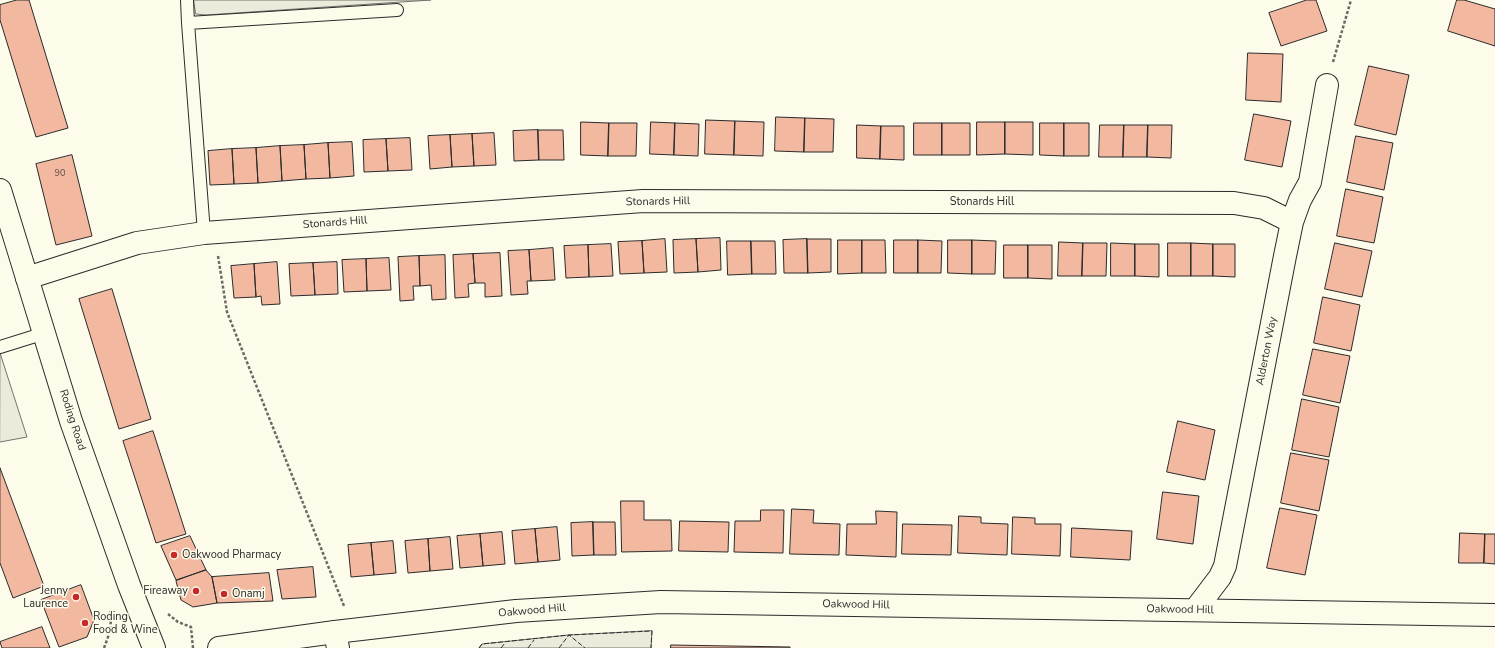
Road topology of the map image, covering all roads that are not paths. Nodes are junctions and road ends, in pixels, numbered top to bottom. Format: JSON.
{"nodes":[{"id":1,"x":187,"y":0,"type":"edge"},
{"id":2,"x":397,"y":10,"type":"dead end"},
{"id":3,"x":188,"y":23,"type":"junction"},
{"id":4,"x":1327,"y":86,"type":"road end"},
{"id":5,"x":0,"y":190,"type":"edge"},
{"id":6,"x":1292,"y":222,"type":"junction"},
{"id":7,"x":209,"y":233,"type":"junction"},
{"id":8,"x":27,"y":278,"type":"junction"},
{"id":9,"x":45,"y":333,"type":"junction"},
{"id":10,"x":0,"y":347,"type":"edge"},
{"id":11,"x":1195,"y":610,"type":"junction"},
{"id":12,"x":1495,"y":615,"type":"edge"},
{"id":13,"x":342,"y":637,"type":"edge"},
{"id":14,"x":154,"y":648,"type":"edge"},
{"id":15,"x":219,"y":648,"type":"edge"}],
"edges":[{"from":1,"to":3,"type":"lane"},
{"from":2,"to":3,"type":"lane"},
{"from":3,"to":7,"type":"lane"},
{"from":4,"to":6,"type":"street","name":"Alderton Way"},
{"from":5,"to":8,"type":"street","name":"Roding Road"},
{"from":6,"to":7,"type":"street","name":"Stonards Hill"},
{"from":6,"to":11,"type":"street","name":"Alderton Way"},
{"from":7,"to":8,"type":"street","name":"Stonards Hill"},
{"from":8,"to":9,"type":"street","name":"Roding Road"},
{"from":9,"to":10,"type":"lane"},
{"from":9,"to":14,"type":"street","name":"Roding Road"},
{"from":11,"to":12,"type":"street","name":"Oakwood Hill"},
{"from":11,"to":13,"type":"street","name":"Oakwood Hill"},
{"from":13,"to":15,"type":"street","name":"Oakwood Hill"}]}
